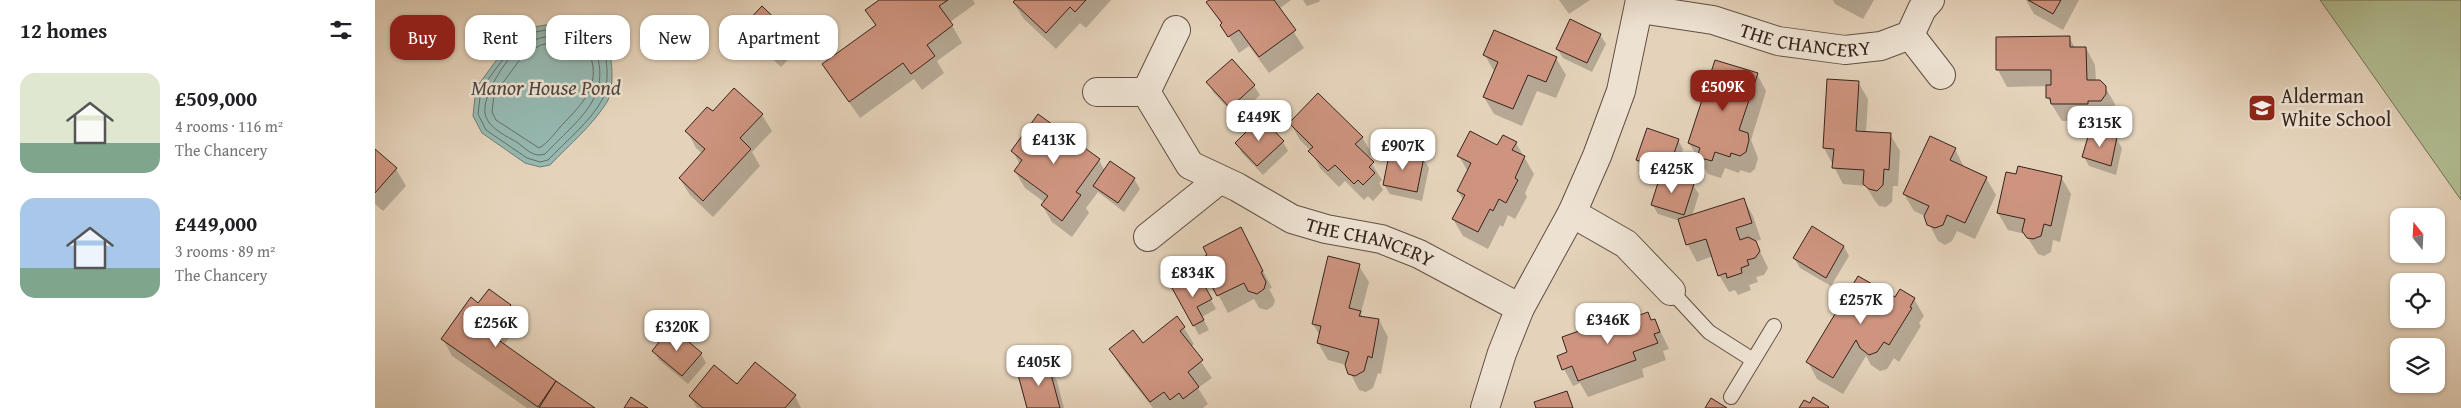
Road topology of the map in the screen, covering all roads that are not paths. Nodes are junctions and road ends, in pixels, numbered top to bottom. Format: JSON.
{"nodes":[{"id":1,"x":1930,"y":0,"type":"edge"},
{"id":2,"x":1640,"y":5,"type":"edge"},
{"id":3,"x":1176,"y":30,"type":"dead end"},
{"id":4,"x":1910,"y":35,"type":"junction"},
{"id":5,"x":1941,"y":75,"type":"dead end"},
{"id":6,"x":1097,"y":92,"type":"dead end"},
{"id":7,"x":1146,"y":92,"type":"junction"},
{"id":8,"x":1219,"y":180,"type":"junction"},
{"id":9,"x":1572,"y":213,"type":"junction"},
{"id":10,"x":1148,"y":238,"type":"dead end"},
{"id":11,"x":1671,"y":291,"type":"joint"},
{"id":12,"x":1519,"y":308,"type":"junction"},
{"id":13,"x":1774,"y":326,"type":"dead end"},
{"id":14,"x":1753,"y":360,"type":"junction"},
{"id":15,"x":1731,"y":397,"type":"dead end"},
{"id":16,"x":1485,"y":408,"type":"edge"}],
"edges":[{"from":1,"to":4,"type":"street"},
{"from":2,"to":4,"type":"street","name":"THE CHANCERY"},
{"from":2,"to":9,"type":"street","name":"THE CHANCERY"},
{"from":3,"to":7,"type":"street"},
{"from":4,"to":5,"type":"street"},
{"from":6,"to":7,"type":"street"},
{"from":7,"to":8,"type":"street","name":"THE CHANCERY"},
{"from":8,"to":10,"type":"street"},
{"from":8,"to":12,"type":"street","name":"THE CHANCERY"},
{"from":9,"to":11,"type":"street"},
{"from":9,"to":12,"type":"street","name":"THE CHANCERY"},
{"from":11,"to":14,"type":"lane"},
{"from":12,"to":16,"type":"street","name":"THE CHANCERY"},
{"from":13,"to":14,"type":"lane"},
{"from":14,"to":15,"type":"lane"}]}
